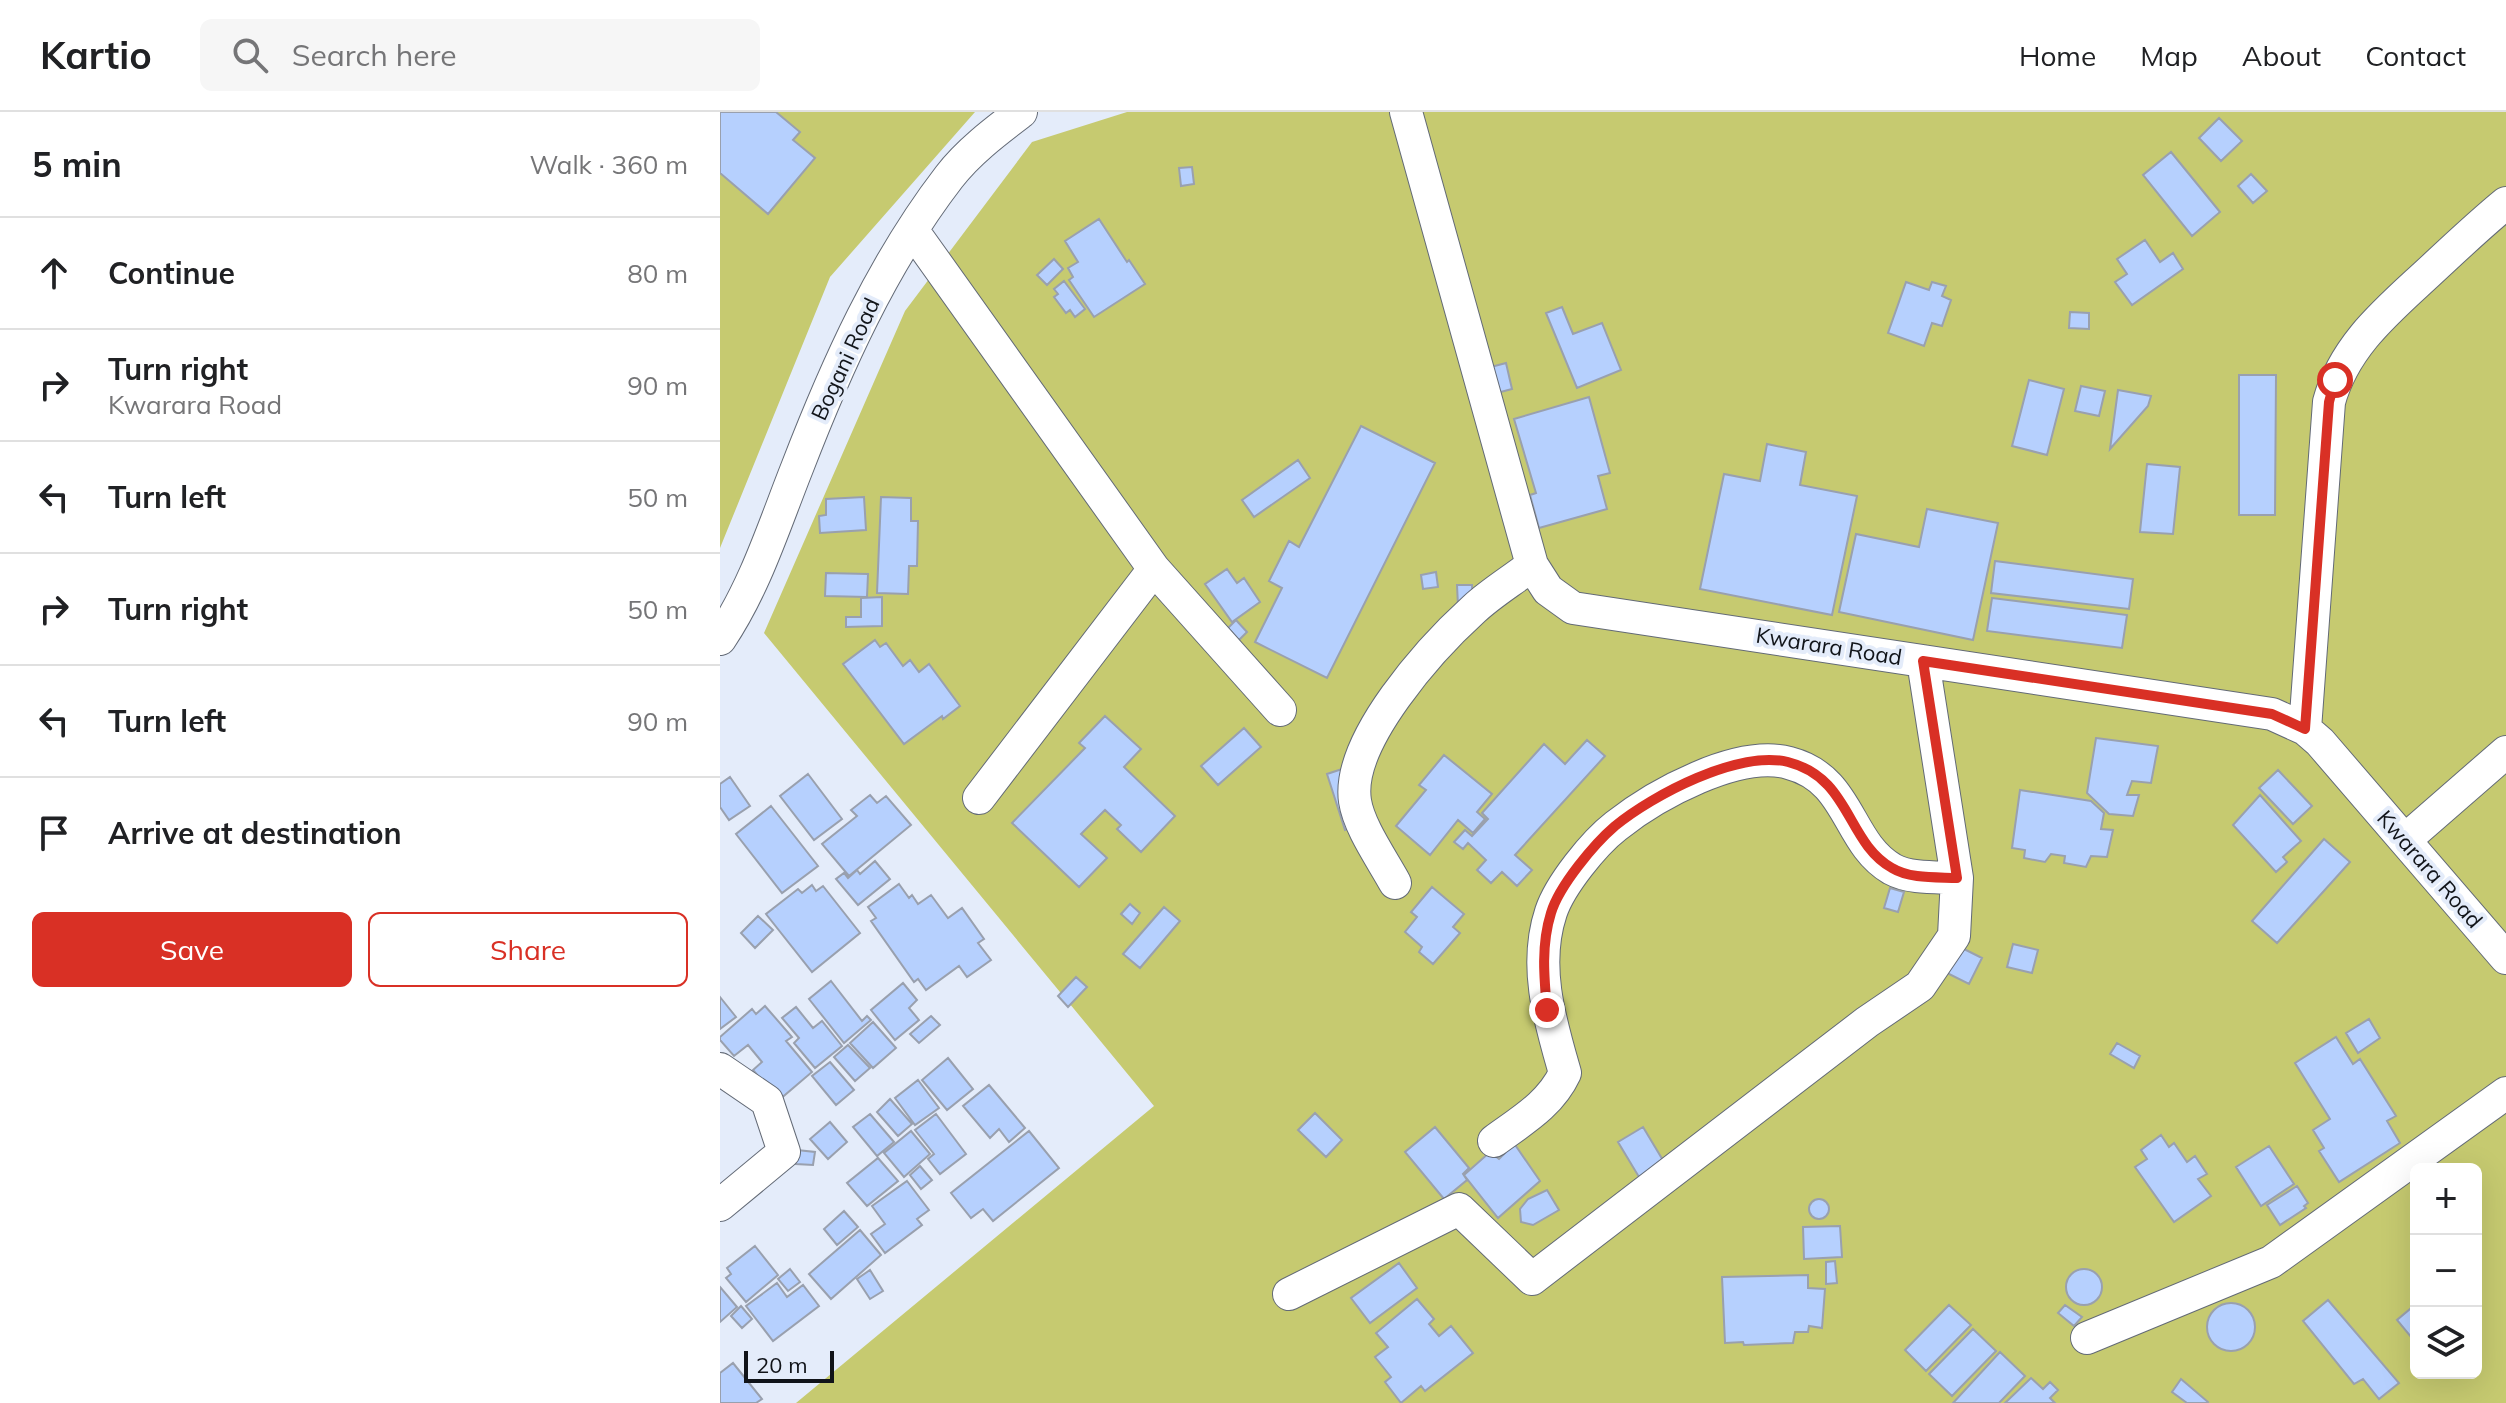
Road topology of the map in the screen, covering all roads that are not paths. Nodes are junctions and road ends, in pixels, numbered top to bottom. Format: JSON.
{"nodes":[{"id":1,"x":1021,"y":112,"type":"edge"},
{"id":2,"x":1406,"y":112,"type":"edge"},
{"id":3,"x":2506,"y":203,"type":"edge"},
{"id":4,"x":913,"y":231,"type":"junction"},
{"id":5,"x":1532,"y":565,"type":"junction"},
{"id":6,"x":1154,"y":569,"type":"junction"},
{"id":7,"x":720,"y":639,"type":"edge"},
{"id":8,"x":1923,"y":661,"type":"junction"},
{"id":9,"x":1280,"y":710,"type":"dead end"},
{"id":10,"x":2305,"y":729,"type":"junction"},
{"id":11,"x":2506,"y":752,"type":"edge"},
{"id":12,"x":979,"y":798,"type":"dead end"},
{"id":13,"x":2405,"y":840,"type":"junction"},
{"id":14,"x":1957,"y":878,"type":"junction"},
{"id":15,"x":1395,"y":883,"type":"dead end"},
{"id":16,"x":2506,"y":958,"type":"edge"},
{"id":17,"x":720,"y":1069,"type":"edge"},
{"id":18,"x":2506,"y":1093,"type":"edge"},
{"id":19,"x":1494,"y":1141,"type":"dead end"},
{"id":20,"x":720,"y":1205,"type":"edge"},
{"id":21,"x":1289,"y":1294,"type":"dead end"},
{"id":22,"x":2087,"y":1338,"type":"dead end"}],
"edges":[{"from":1,"to":4,"type":"street","name":"Bogani Road"},
{"from":2,"to":5,"type":"street","name":"Kwarara Road"},
{"from":3,"to":10,"type":"street"},
{"from":4,"to":6,"type":"street"},
{"from":4,"to":7,"type":"street","name":"Bogani Road"},
{"from":5,"to":8,"type":"street","name":"Kwarara Road"},
{"from":5,"to":15,"type":"street"},
{"from":6,"to":9,"type":"street"},
{"from":6,"to":12,"type":"street"},
{"from":8,"to":10,"type":"street","name":"Kwarara Road"},
{"from":8,"to":14,"type":"street"},
{"from":10,"to":13,"type":"street","name":"Kwarara Road"},
{"from":11,"to":13,"type":"street"},
{"from":13,"to":16,"type":"street","name":"Kwarara Road"},
{"from":14,"to":19,"type":"street"},
{"from":14,"to":21,"type":"street"},
{"from":17,"to":20,"type":"street"},
{"from":18,"to":22,"type":"street"}]}
